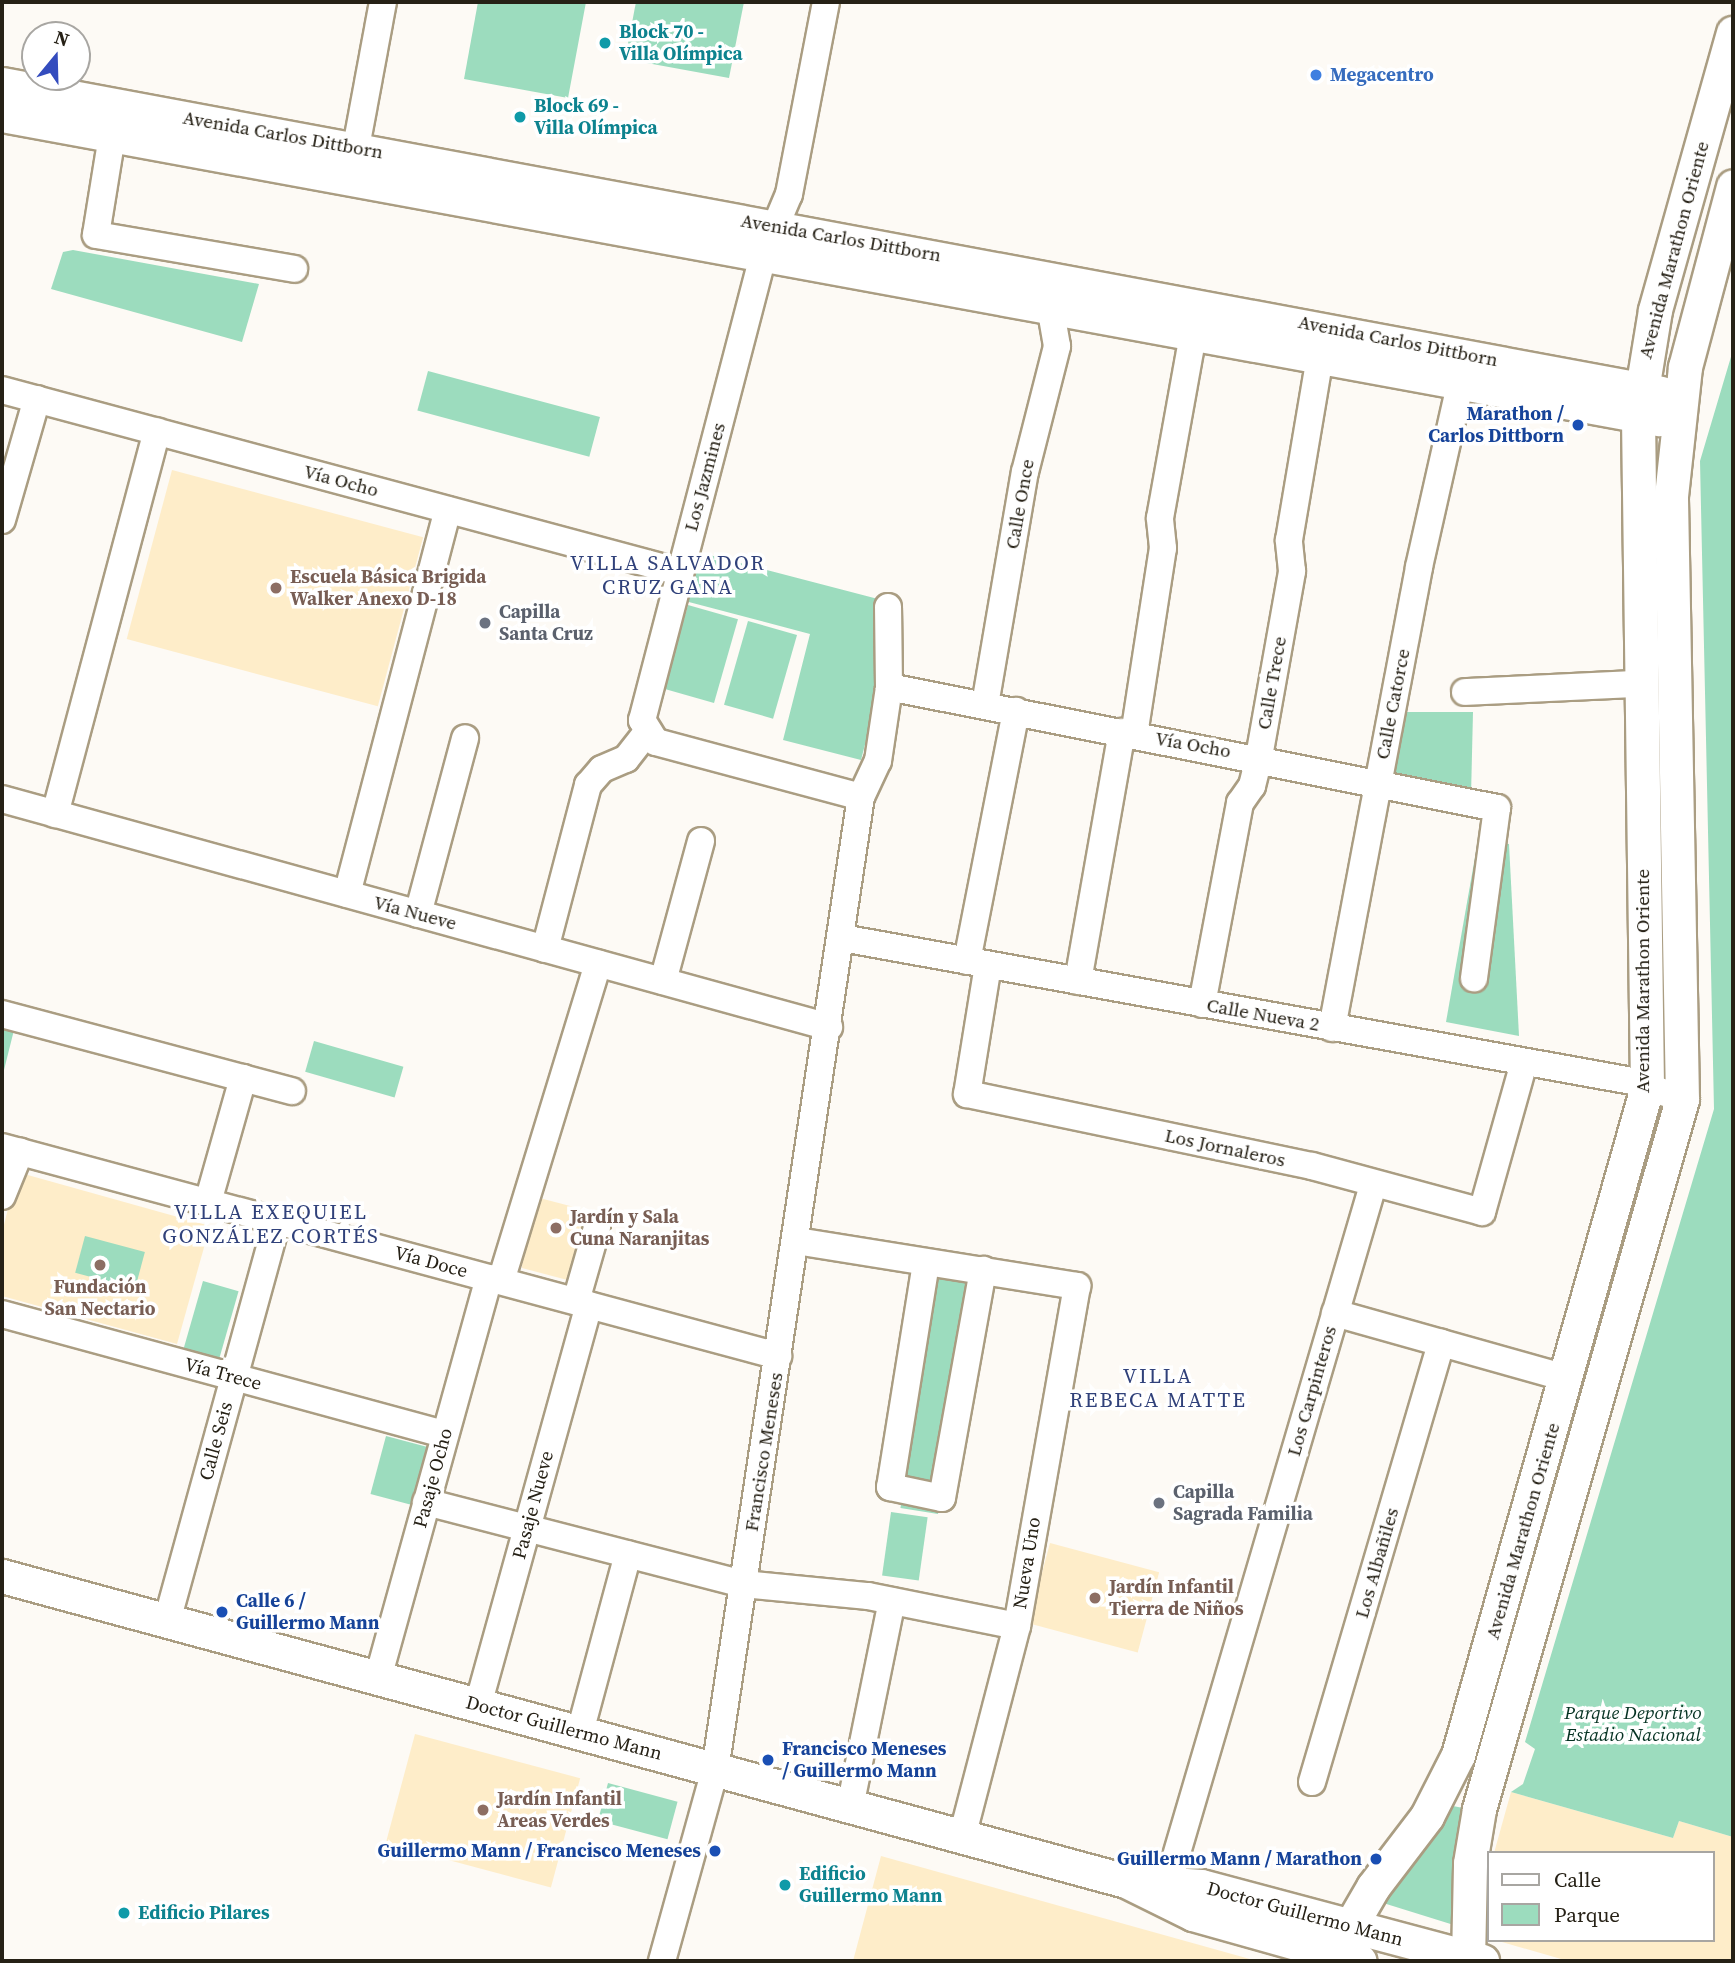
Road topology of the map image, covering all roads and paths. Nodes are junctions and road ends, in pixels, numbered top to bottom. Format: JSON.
{"nodes":[{"id":1,"x":383,"y":2,"type":"edge"},
{"id":2,"x":826,"y":2,"type":"edge"},
{"id":3,"x":1733,"y":33,"type":"edge"},
{"id":4,"x":2,"y":84,"type":"edge"},
{"id":5,"x":2,"y":116,"type":"edge"},
{"id":6,"x":112,"y":136,"type":"junction"},
{"id":7,"x":353,"y":164,"type":"junction"},
{"id":8,"x":1690,"y":182,"type":"junction"},
{"id":9,"x":1732,"y":190,"type":"edge"},
{"id":10,"x":775,"y":226,"type":"junction"},
{"id":11,"x":763,"y":257,"type":"junction"},
{"id":12,"x":294,"y":269,"type":"dead end"},
{"id":13,"x":1050,"y":306,"type":"junction"},
{"id":14,"x":1655,"y":310,"type":"junction"},
{"id":15,"x":1193,"y":335,"type":"junction"},
{"id":16,"x":1320,"y":356,"type":"junction"},
{"id":17,"x":1461,"y":381,"type":"junction"},
{"id":18,"x":1567,"y":387,"type":"junction"},
{"id":19,"x":2,"y":390,"type":"edge"},
{"id":20,"x":37,"y":399,"type":"junction"},
{"id":21,"x":1639,"y":401,"type":"junction"},
{"id":22,"x":1677,"y":409,"type":"junction"},
{"id":23,"x":157,"y":431,"type":"junction"},
{"id":24,"x":1634,"y":489,"type":"junction"},
{"id":25,"x":448,"y":510,"type":"junction"},
{"id":26,"x":2,"y":520,"type":"edge"},
{"id":27,"x":680,"y":572,"type":"junction"},
{"id":28,"x":888,"y":607,"type":"dead end"},
{"id":29,"x":1637,"y":684,"type":"junction"},
{"id":30,"x":889,"y":687,"type":"junction"},
{"id":31,"x":1465,"y":692,"type":"dead end"},
{"id":32,"x":985,"y":705,"type":"junction"},
{"id":33,"x":1016,"y":711,"type":"junction"},
{"id":34,"x":646,"y":733,"type":"junction"},
{"id":35,"x":1128,"y":734,"type":"junction"},
{"id":36,"x":465,"y":738,"type":"dead end"},
{"id":37,"x":1259,"y":757,"type":"junction"},
{"id":38,"x":1377,"y":785,"type":"junction"},
{"id":39,"x":862,"y":797,"type":"junction"},
{"id":40,"x":2,"y":799,"type":"edge"},
{"id":41,"x":55,"y":814,"type":"junction"},
{"id":42,"x":701,"y":841,"type":"dead end"},
{"id":43,"x":1678,"y":852,"type":"junction"},
{"id":44,"x":1643,"y":855,"type":"junction"},
{"id":45,"x":347,"y":894,"type":"junction"},
{"id":46,"x":418,"y":914,"type":"junction"},
{"id":47,"x":842,"y":938,"type":"junction"},
{"id":48,"x":545,"y":949,"type":"junction"},
{"id":49,"x":598,"y":963,"type":"junction"},
{"id":50,"x":978,"y":963,"type":"junction"},
{"id":51,"x":1474,"y":978,"type":"dead end"},
{"id":52,"x":663,"y":981,"type":"junction"},
{"id":53,"x":1078,"y":981,"type":"junction"},
{"id":54,"x":1202,"y":1004,"type":"junction"},
{"id":55,"x":2,"y":1014,"type":"edge"},
{"id":56,"x":829,"y":1027,"type":"junction"},
{"id":57,"x":1332,"y":1028,"type":"junction"},
{"id":58,"x":1524,"y":1063,"type":"junction"},
{"id":59,"x":243,"y":1078,"type":"junction"},
{"id":60,"x":1647,"y":1087,"type":"junction"},
{"id":61,"x":292,"y":1091,"type":"dead end"},
{"id":62,"x":1682,"y":1099,"type":"junction"},
{"id":63,"x":11,"y":1149,"type":"edge"},
{"id":64,"x":1373,"y":1185,"type":"junction"},
{"id":65,"x":2,"y":1196,"type":"edge"},
{"id":66,"x":208,"y":1202,"type":"junction"},
{"id":67,"x":277,"y":1221,"type":"junction"},
{"id":68,"x":597,"y":1228,"type":"dead end"},
{"id":69,"x":796,"y":1241,"type":"junction"},
{"id":70,"x":926,"y":1263,"type":"junction"},
{"id":71,"x":983,"y":1270,"type":"junction"},
{"id":72,"x":495,"y":1279,"type":"junction"},
{"id":73,"x":582,"y":1303,"type":"junction"},
{"id":74,"x":1335,"y":1313,"type":"junction"},
{"id":75,"x":2,"y":1314,"type":"edge"},
{"id":76,"x":1441,"y":1343,"type":"junction"},
{"id":77,"x":779,"y":1356,"type":"junction"},
{"id":78,"x":234,"y":1377,"type":"junction"},
{"id":79,"x":1566,"y":1378,"type":"junction"},
{"id":80,"x":445,"y":1434,"type":"junction"},
{"id":81,"x":426,"y":1502,"type":"junction"},
{"id":82,"x":527,"y":1528,"type":"junction"},
{"id":83,"x":628,"y":1554,"type":"junction"},
{"id":84,"x":2,"y":1576,"type":"edge"},
{"id":85,"x":743,"y":1584,"type":"junction"},
{"id":86,"x":892,"y":1601,"type":"junction"},
{"id":87,"x":167,"y":1621,"type":"junction"},
{"id":88,"x":1017,"y":1626,"type":"junction"},
{"id":89,"x":378,"y":1678,"type":"junction"},
{"id":90,"x":478,"y":1705,"type":"junction"},
{"id":91,"x":580,"y":1732,"type":"junction"},
{"id":92,"x":715,"y":1770,"type":"junction"},
{"id":93,"x":1312,"y":1782,"type":"dead end"},
{"id":94,"x":850,"y":1807,"type":"junction"},
{"id":95,"x":961,"y":1837,"type":"junction"},
{"id":96,"x":1385,"y":1872,"type":"junction"},
{"id":97,"x":1169,"y":1880,"type":"junction"},
{"id":98,"x":1126,"y":1881,"type":"junction"},
{"id":99,"x":1290,"y":1910,"type":"junction"},
{"id":100,"x":1343,"y":1950,"type":"edge"},
{"id":101,"x":1469,"y":1960,"type":"edge"},
{"id":102,"x":662,"y":1961,"type":"edge"}],
"edges":[{"from":1,"to":7,"type":"street"},
{"from":2,"to":10,"type":"street","name":"Los Jazmines"},
{"from":3,"to":8,"type":"main road","name":"Avenida Marathon Oriente"},
{"from":4,"to":7,"type":"main road","name":"Avenida Carlos Dittborn"},
{"from":5,"to":6,"type":"main road","name":"Avenida Carlos Dittborn"},
{"from":6,"to":7,"type":"main road","name":"Avenida Carlos Dittborn"},
{"from":6,"to":12,"type":"street"},
{"from":7,"to":10,"type":"main road","name":"Avenida Carlos Dittborn"},
{"from":7,"to":11,"type":"main road","name":"Avenida Carlos Dittborn"},
{"from":8,"to":9,"type":"main road"},
{"from":8,"to":14,"type":"main road","name":"Avenida Marathon Oriente"},
{"from":9,"to":22,"type":"main road","name":"Avenida Marathon Oriente"},
{"from":10,"to":11,"type":"street","name":"Los Jazmines"},
{"from":10,"to":18,"type":"main road","name":"Avenida Carlos Dittborn"},
{"from":11,"to":13,"type":"main road","name":"Avenida Carlos Dittborn"},
{"from":11,"to":27,"type":"street","name":"Los Jazmines"},
{"from":13,"to":15,"type":"main road","name":"Avenida Carlos Dittborn"},
{"from":13,"to":32,"type":"street","name":"Calle Once"},
{"from":14,"to":18,"type":"main road"},
{"from":14,"to":21,"type":"main road","name":"Avenida Marathon Oriente"},
{"from":15,"to":16,"type":"main road","name":"Avenida Carlos Dittborn"},
{"from":15,"to":35,"type":"street"},
{"from":16,"to":17,"type":"main road","name":"Avenida Carlos Dittborn"},
{"from":16,"to":37,"type":"street","name":"Calle Trece"},
{"from":17,"to":18,"type":"main road","name":"Avenida Carlos Dittborn"},
{"from":17,"to":38,"type":"street","name":"Calle Catorce"},
{"from":18,"to":21,"type":"main road","name":"Avenida Carlos Dittborn"},
{"from":18,"to":24,"type":"main road"},
{"from":19,"to":20,"type":"street","name":"Vía Ocho"},
{"from":20,"to":23,"type":"street","name":"Vía Ocho"},
{"from":20,"to":26,"type":"street"},
{"from":21,"to":22,"type":"main road","name":"Avenida Carlos Dittborn"},
{"from":21,"to":24,"type":"main road","name":"Avenida Marathon Oriente"},
{"from":22,"to":43,"type":"main road","name":"Avenida Marathon Oriente"},
{"from":23,"to":25,"type":"street","name":"Vía Ocho"},
{"from":23,"to":41,"type":"street"},
{"from":24,"to":29,"type":"main road","name":"Avenida Marathon Oriente"},
{"from":25,"to":27,"type":"street","name":"Vía Ocho"},
{"from":25,"to":45,"type":"street"},
{"from":27,"to":34,"type":"street","name":"Los Jazmines"},
{"from":28,"to":30,"type":"street","name":"Francisco Meneses"},
{"from":29,"to":31,"type":"street"},
{"from":29,"to":44,"type":"main road","name":"Avenida Marathon Oriente"},
{"from":30,"to":32,"type":"street","name":"Vía Ocho"},
{"from":30,"to":39,"type":"street","name":"Francisco Meneses"},
{"from":32,"to":33,"type":"street","name":"Vía Ocho"},
{"from":33,"to":35,"type":"street","name":"Vía Ocho"},
{"from":33,"to":50,"type":"street"},
{"from":34,"to":39,"type":"street"},
{"from":34,"to":48,"type":"street"},
{"from":35,"to":37,"type":"street","name":"Vía Ocho"},
{"from":35,"to":53,"type":"street"},
{"from":36,"to":46,"type":"street"},
{"from":37,"to":38,"type":"street","name":"Vía Ocho"},
{"from":37,"to":54,"type":"street","name":"Calle Trece"},
{"from":38,"to":51,"type":"street","name":"Vía Ocho"},
{"from":38,"to":57,"type":"street","name":"Calle Catorce"},
{"from":39,"to":47,"type":"street","name":"Francisco Meneses"},
{"from":40,"to":41,"type":"street","name":"Vía Nueve"},
{"from":41,"to":45,"type":"street","name":"Vía Nueve"},
{"from":42,"to":52,"type":"street"},
{"from":43,"to":44,"type":"main road"},
{"from":43,"to":62,"type":"main road","name":"Avenida Marathon Oriente"},
{"from":44,"to":60,"type":"main road","name":"Avenida Marathon Oriente"},
{"from":45,"to":46,"type":"street","name":"Vía Nueve"},
{"from":46,"to":48,"type":"street","name":"Vía Nueve"},
{"from":47,"to":50,"type":"street","name":"Calle Nueva 2"},
{"from":47,"to":56,"type":"street","name":"Francisco Meneses"},
{"from":48,"to":49,"type":"street","name":"Vía Nueve"},
{"from":49,"to":52,"type":"street","name":"Vía Nueve"},
{"from":49,"to":72,"type":"street","name":"Pasaje Ocho"},
{"from":50,"to":53,"type":"street","name":"Calle Nueva 2"},
{"from":50,"to":64,"type":"street","name":"Los Jornaleros"},
{"from":52,"to":56,"type":"street","name":"Vía Nueve"},
{"from":53,"to":54,"type":"street","name":"Calle Nueva 2"},
{"from":54,"to":57,"type":"street","name":"Calle Nueva 2"},
{"from":55,"to":59,"type":"street"},
{"from":56,"to":69,"type":"street","name":"Francisco Meneses"},
{"from":57,"to":58,"type":"street","name":"Calle Nueva 2"},
{"from":58,"to":60,"type":"street","name":"Calle Nueva 2"},
{"from":58,"to":64,"type":"street","name":"Los Jornaleros"},
{"from":59,"to":61,"type":"street"},
{"from":59,"to":66,"type":"street"},
{"from":60,"to":62,"type":"street","name":"Calle Nueva 2"},
{"from":60,"to":79,"type":"main road","name":"Avenida Marathon Oriente"},
{"from":62,"to":101,"type":"main road","name":"Avenida Marathon Oriente"},
{"from":63,"to":65,"type":"street"},
{"from":63,"to":66,"type":"street","name":"Vía Doce"},
{"from":64,"to":74,"type":"street","name":"Los Carpinteros"},
{"from":66,"to":67,"type":"street","name":"Vía Doce"},
{"from":67,"to":72,"type":"street","name":"Vía Doce"},
{"from":67,"to":78,"type":"street","name":"Calle Seis"},
{"from":68,"to":73,"type":"street","name":"Pasaje Nueve"},
{"from":69,"to":70,"type":"street"},
{"from":69,"to":77,"type":"street","name":"Francisco Meneses"},
{"from":70,"to":71,"type":"street"},
{"from":70,"to":71,"type":"street"},
{"from":71,"to":88,"type":"street","name":"Nueva Uno"},
{"from":72,"to":73,"type":"street","name":"Vía Doce"},
{"from":72,"to":80,"type":"street","name":"Pasaje Ocho"},
{"from":73,"to":77,"type":"street","name":"Vía Doce"},
{"from":73,"to":82,"type":"street","name":"Pasaje Nueve"},
{"from":74,"to":76,"type":"street"},
{"from":74,"to":97,"type":"street","name":"Los Carpinteros"},
{"from":75,"to":78,"type":"street","name":"Vía Trece"},
{"from":76,"to":79,"type":"street"},
{"from":76,"to":93,"type":"street","name":"Los Albañiles"},
{"from":77,"to":85,"type":"street","name":"Francisco Meneses"},
{"from":78,"to":80,"type":"street","name":"Vía Trece"},
{"from":78,"to":87,"type":"street","name":"Calle Seis"},
{"from":79,"to":96,"type":"main road","name":"Avenida Marathon Oriente"},
{"from":80,"to":81,"type":"street","name":"Pasaje Ocho"},
{"from":81,"to":82,"type":"street"},
{"from":81,"to":89,"type":"street","name":"Pasaje Ocho"},
{"from":82,"to":83,"type":"street"},
{"from":82,"to":90,"type":"street","name":"Pasaje Nueve"},
{"from":83,"to":85,"type":"street"},
{"from":83,"to":91,"type":"street"},
{"from":84,"to":87,"type":"main road","name":"Doctor Guillermo Mann"},
{"from":85,"to":86,"type":"street"},
{"from":85,"to":92,"type":"street","name":"Francisco Meneses"},
{"from":86,"to":88,"type":"street"},
{"from":86,"to":94,"type":"street"},
{"from":87,"to":89,"type":"main road","name":"Doctor Guillermo Mann"},
{"from":88,"to":95,"type":"street","name":"Nueva Uno"},
{"from":89,"to":90,"type":"main road","name":"Doctor Guillermo Mann"},
{"from":90,"to":91,"type":"main road","name":"Doctor Guillermo Mann"},
{"from":91,"to":92,"type":"main road","name":"Doctor Guillermo Mann"},
{"from":92,"to":94,"type":"main road","name":"Doctor Guillermo Mann"},
{"from":92,"to":102,"type":"street","name":"Francisco Meneses"},
{"from":94,"to":95,"type":"main road","name":"Doctor Guillermo Mann"},
{"from":95,"to":98,"type":"main road","name":"Doctor Guillermo Mann"},
{"from":96,"to":99,"type":"main road"},
{"from":96,"to":100,"type":"main road","name":"Avenida Marathon Oriente"},
{"from":97,"to":98,"type":"main road","name":"Doctor Guillermo Mann"},
{"from":97,"to":99,"type":"main road","name":"Doctor Guillermo Mann"},
{"from":98,"to":100,"type":"main road","name":"Doctor Guillermo Mann"},
{"from":99,"to":100,"type":"main road","name":"Doctor Guillermo Mann"},
{"from":100,"to":101,"type":"main road","name":"Doctor Guillermo Mann"}]}
